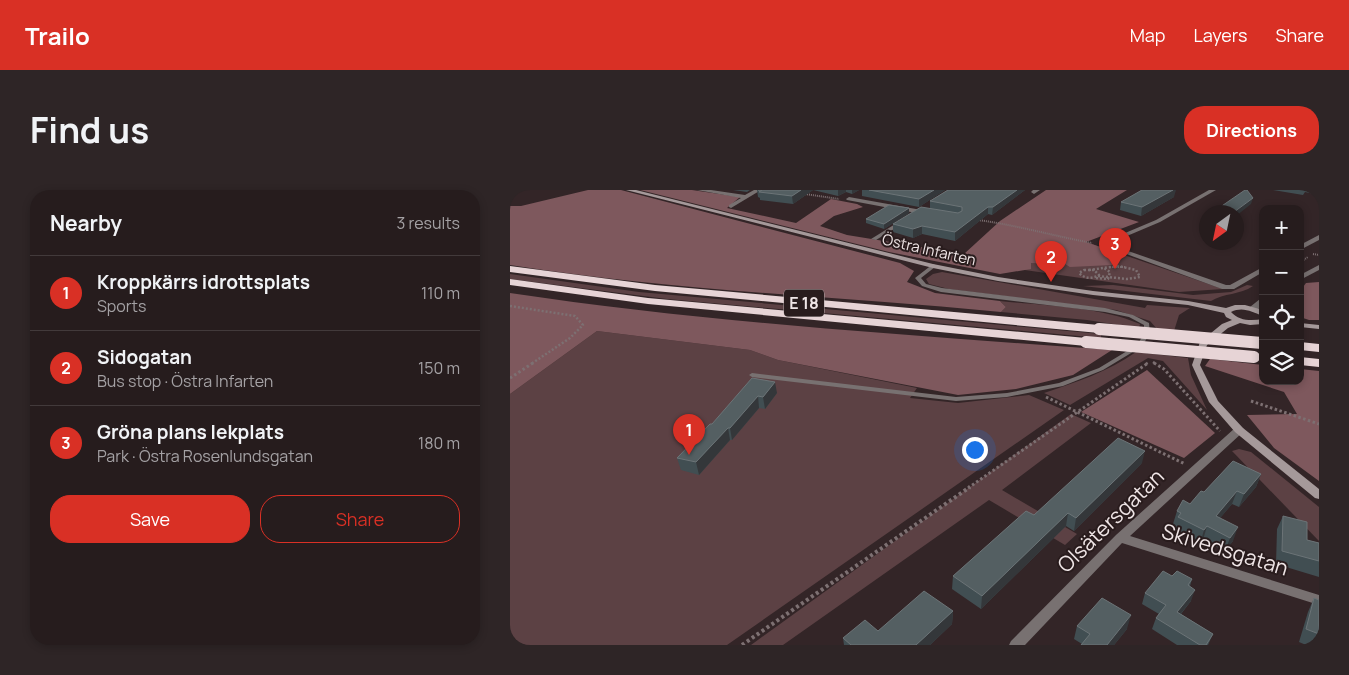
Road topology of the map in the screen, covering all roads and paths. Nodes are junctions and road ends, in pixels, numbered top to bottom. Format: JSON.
{"nodes":[{"id":1,"x":629,"y":190,"type":"edge"},
{"id":2,"x":700,"y":190,"type":"edge"},
{"id":3,"x":758,"y":190,"type":"edge"},
{"id":4,"x":1213,"y":190,"type":"edge"},
{"id":5,"x":799,"y":193,"type":"edge"},
{"id":6,"x":860,"y":194,"type":"dead end"},
{"id":7,"x":747,"y":197,"type":"junction"},
{"id":8,"x":849,"y":199,"type":"junction"},
{"id":9,"x":732,"y":206,"type":"dead end"},
{"id":10,"x":926,"y":206,"type":"edge"},
{"id":11,"x":918,"y":211,"type":"junction"},
{"id":12,"x":934,"y":214,"type":"edge"},
{"id":13,"x":978,"y":220,"type":"edge"},
{"id":14,"x":1319,"y":237,"type":"edge"},
{"id":15,"x":874,"y":240,"type":"dead end"},
{"id":16,"x":1102,"y":244,"type":"junction"},
{"id":17,"x":1304,"y":246,"type":"edge"},
{"id":18,"x":1313,"y":254,"type":"dead end"},
{"id":19,"x":1319,"y":255,"type":"edge"},
{"id":20,"x":933,"y":266,"type":"junction"},
{"id":21,"x":1319,"y":267,"type":"edge"},
{"id":22,"x":1104,"y":268,"type":"junction"},
{"id":23,"x":510,"y":269,"type":"edge"},
{"id":24,"x":1089,"y":270,"type":"junction"},
{"id":25,"x":1259,"y":271,"type":"edge"},
{"id":26,"x":1109,"y":276,"type":"junction"},
{"id":27,"x":1304,"y":276,"type":"edge"},
{"id":28,"x":1097,"y":277,"type":"junction"},
{"id":29,"x":1078,"y":280,"type":"dead end"},
{"id":30,"x":1102,"y":281,"type":"junction"},
{"id":31,"x":510,"y":282,"type":"edge"},
{"id":32,"x":1107,"y":283,"type":"dead end"},
{"id":33,"x":1259,"y":304,"type":"edge"},
{"id":34,"x":510,"y":306,"type":"edge"},
{"id":35,"x":1253,"y":308,"type":"junction"},
{"id":36,"x":1227,"y":311,"type":"junction"},
{"id":37,"x":1259,"y":312,"type":"edge"},
{"id":38,"x":1238,"y":321,"type":"junction"},
{"id":39,"x":1259,"y":322,"type":"edge"},
{"id":40,"x":1304,"y":325,"type":"edge"},
{"id":41,"x":1319,"y":326,"type":"edge"},
{"id":42,"x":1259,"y":343,"type":"edge"},
{"id":43,"x":1304,"y":346,"type":"edge"},
{"id":44,"x":1319,"y":348,"type":"edge"},
{"id":45,"x":1157,"y":355,"type":"dead end"},
{"id":46,"x":1258,"y":357,"type":"edge"},
{"id":47,"x":1150,"y":361,"type":"junction"},
{"id":48,"x":1304,"y":361,"type":"edge"},
{"id":49,"x":1319,"y":363,"type":"edge"},
{"id":50,"x":752,"y":375,"type":"dead end"},
{"id":51,"x":510,"y":378,"type":"edge"},
{"id":52,"x":1032,"y":390,"type":"junction"},
{"id":53,"x":1251,"y":401,"type":"dead end"},
{"id":54,"x":1075,"y":412,"type":"junction"},
{"id":55,"x":1319,"y":424,"type":"edge"},
{"id":56,"x":1238,"y":430,"type":"junction"},
{"id":57,"x":1228,"y":440,"type":"junction"},
{"id":58,"x":1194,"y":469,"type":"junction"},
{"id":59,"x":1319,"y":495,"type":"edge"},
{"id":60,"x":1120,"y":538,"type":"junction"},
{"id":61,"x":1319,"y":600,"type":"edge"},
{"id":62,"x":742,"y":645,"type":"edge"},
{"id":63,"x":1016,"y":645,"type":"edge"}],
"edges":[{"from":1,"to":20,"type":"street","name":"Östra Infarten"},
{"from":2,"to":7,"type":"street"},
{"from":3,"to":7,"type":"street"},
{"from":4,"to":16,"type":"street"},
{"from":5,"to":8,"type":"path"},
{"from":6,"to":8,"type":"street"},
{"from":7,"to":9,"type":"street"},
{"from":8,"to":11,"type":"street"},
{"from":10,"to":11,"type":"street"},
{"from":11,"to":12,"type":"street"},
{"from":11,"to":15,"type":"street"},
{"from":13,"to":16,"type":"path"},
{"from":14,"to":17,"type":"street"},
{"from":16,"to":25,"type":"street"},
{"from":18,"to":19,"type":"path"},
{"from":20,"to":36,"type":"street","name":"Östra Infarten"},
{"from":20,"to":52,"type":"lane"},
{"from":21,"to":27,"type":"street"},
{"from":22,"to":24,"type":"path"},
{"from":22,"to":26,"type":"path"},
{"from":22,"to":26,"type":"path"},
{"from":23,"to":42,"type":"highway","number":"E 18","bridge":true},
{"from":24,"to":28,"type":"path"},
{"from":24,"to":28,"type":"path"},
{"from":26,"to":28,"type":"path"},
{"from":26,"to":30,"type":"path"},
{"from":28,"to":30,"type":"path"},
{"from":29,"to":30,"type":"path"},
{"from":30,"to":32,"type":"path"},
{"from":31,"to":46,"type":"highway","number":"E 18","bridge":true},
{"from":33,"to":35,"type":"street"},
{"from":34,"to":51,"type":"path"},
{"from":35,"to":36,"type":"street"},
{"from":35,"to":37,"type":"street"},
{"from":36,"to":38,"type":"street"},
{"from":38,"to":39,"type":"street"},
{"from":38,"to":56,"type":"street"},
{"from":40,"to":41,"type":"street"},
{"from":43,"to":44,"type":"highway"},
{"from":45,"to":47,"type":"path"},
{"from":47,"to":54,"type":"path"},
{"from":47,"to":57,"type":"path"},
{"from":48,"to":49,"type":"highway"},
{"from":50,"to":52,"type":"lane"},
{"from":52,"to":54,"type":"path"},
{"from":53,"to":55,"type":"path"},
{"from":54,"to":58,"type":"path"},
{"from":54,"to":62,"type":"path"},
{"from":56,"to":57,"type":"street","name":"Olsätersgatan"},
{"from":56,"to":59,"type":"street"},
{"from":57,"to":58,"type":"street","name":"Olsätersgatan"},
{"from":58,"to":60,"type":"street","name":"Olsätersgatan"},
{"from":60,"to":61,"type":"street","name":"Skivedsgatan"},
{"from":60,"to":63,"type":"street","name":"Olsätersgatan"}]}
